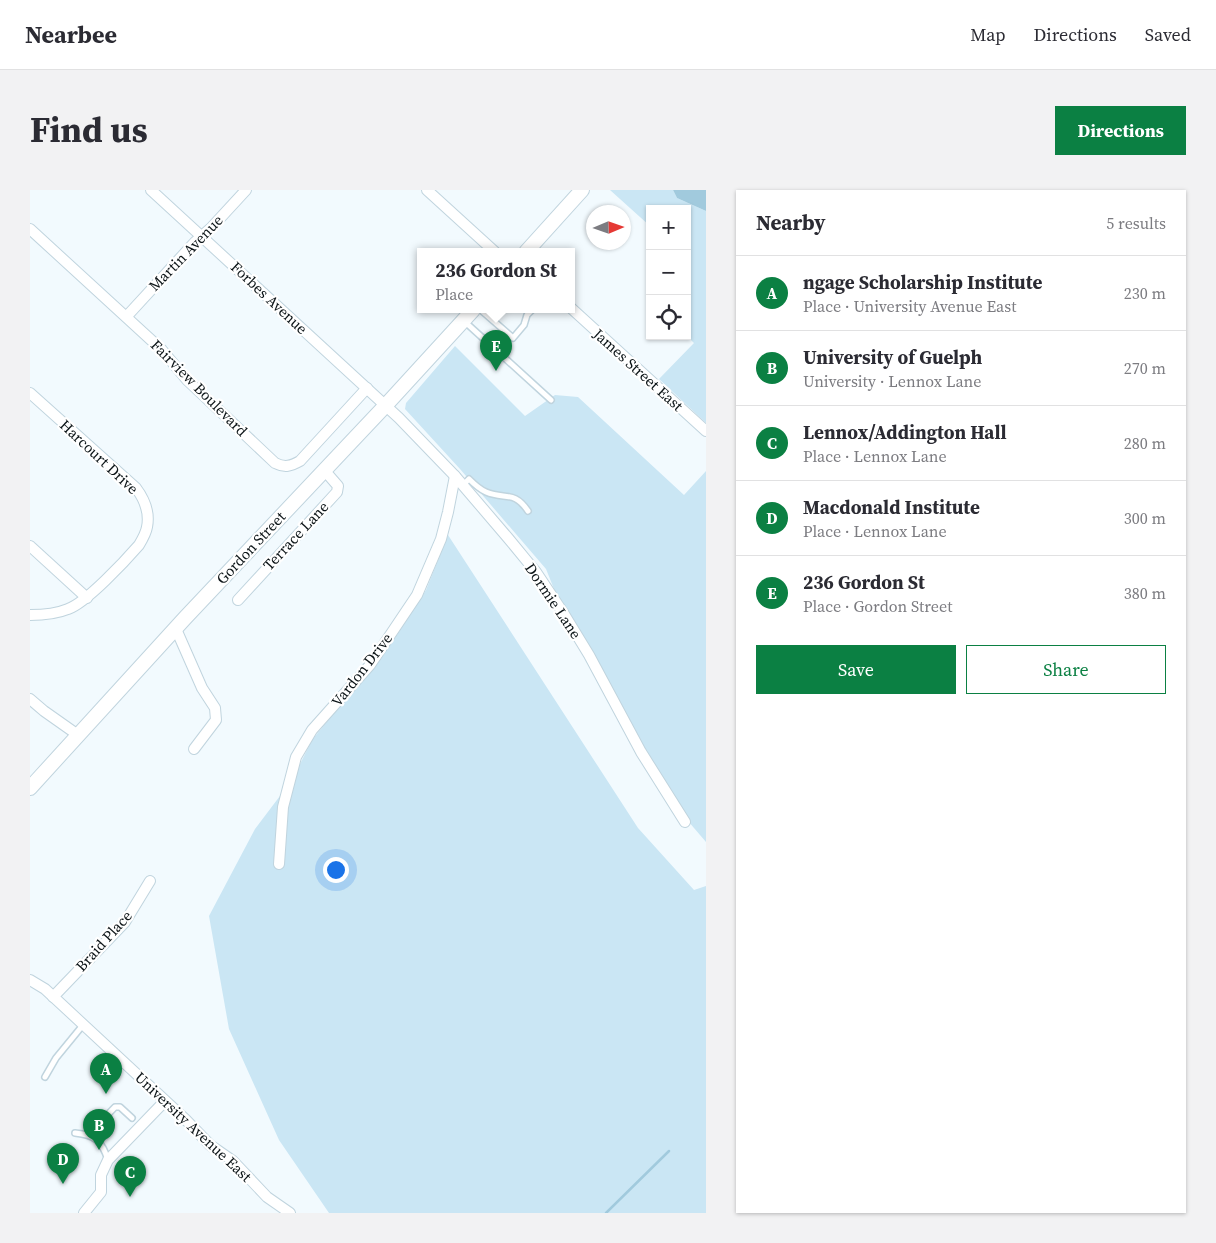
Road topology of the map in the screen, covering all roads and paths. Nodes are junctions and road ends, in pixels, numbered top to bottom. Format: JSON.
{"nodes":[{"id":1,"x":151,"y":190,"type":"edge"},
{"id":2,"x":246,"y":190,"type":"edge"},
{"id":3,"x":427,"y":190,"type":"edge"},
{"id":4,"x":582,"y":190,"type":"edge"},
{"id":5,"x":30,"y":229,"type":"edge"},
{"id":6,"x":201,"y":236,"type":"junction"},
{"id":7,"x":491,"y":248,"type":"edge"},
{"id":8,"x":530,"y":248,"type":"edge"},
{"id":9,"x":575,"y":312,"type":"edge"},
{"id":10,"x":470,"y":313,"type":"edge"},
{"id":11,"x":484,"y":313,"type":"edge"},
{"id":12,"x":529,"y":313,"type":"edge"},
{"id":13,"x":127,"y":316,"type":"junction"},
{"id":14,"x":463,"y":320,"type":"junction"},
{"id":15,"x":367,"y":388,"type":"junction"},
{"id":16,"x":30,"y":393,"type":"edge"},
{"id":17,"x":551,"y":400,"type":"dead end"},
{"id":18,"x":386,"y":405,"type":"junction"},
{"id":19,"x":706,"y":431,"type":"edge"},
{"id":20,"x":324,"y":471,"type":"junction"},
{"id":21,"x":456,"y":476,"type":"junction"},
{"id":22,"x":463,"y":485,"type":"junction"},
{"id":23,"x":528,"y":512,"type":"dead end"},
{"id":24,"x":30,"y":546,"type":"edge"},
{"id":25,"x":86,"y":598,"type":"junction"},
{"id":26,"x":238,"y":600,"type":"dead end"},
{"id":27,"x":30,"y":615,"type":"edge"},
{"id":28,"x":176,"y":628,"type":"junction"},
{"id":29,"x":30,"y":699,"type":"edge"},
{"id":30,"x":78,"y":735,"type":"junction"},
{"id":31,"x":194,"y":750,"type":"dead end"},
{"id":32,"x":30,"y":788,"type":"edge"},
{"id":33,"x":685,"y":822,"type":"dead end"},
{"id":34,"x":279,"y":864,"type":"dead end"},
{"id":35,"x":150,"y":881,"type":"dead end"},
{"id":36,"x":30,"y":980,"type":"edge"},
{"id":37,"x":53,"y":997,"type":"junction"},
{"id":38,"x":83,"y":1025,"type":"junction"},
{"id":39,"x":45,"y":1077,"type":"dead end"},
{"id":40,"x":165,"y":1101,"type":"junction"},
{"id":41,"x":132,"y":1118,"type":"dead end"},
{"id":42,"x":75,"y":1133,"type":"dead end"},
{"id":43,"x":88,"y":1135,"type":"junction"},
{"id":44,"x":108,"y":1160,"type":"junction"},
{"id":45,"x":84,"y":1213,"type":"edge"},
{"id":46,"x":290,"y":1213,"type":"edge"}],
"edges":[{"from":1,"to":6,"type":"street","name":"Forbes Avenue"},
{"from":2,"to":6,"type":"street","name":"Martin Avenue"},
{"from":3,"to":7,"type":"street"},
{"from":4,"to":8,"type":"main road"},
{"from":5,"to":13,"type":"street","name":"Fairview Boulevard"},
{"from":6,"to":13,"type":"street","name":"Martin Avenue"},
{"from":6,"to":15,"type":"street","name":"Forbes Avenue"},
{"from":9,"to":19,"type":"street","name":"James Street East"},
{"from":10,"to":14,"type":"main road","name":"Gordon Street"},
{"from":11,"to":12,"type":"lane"},
{"from":13,"to":15,"type":"street","name":"Fairview Boulevard"},
{"from":14,"to":17,"type":"lane"},
{"from":14,"to":18,"type":"main road","name":"Gordon Street"},
{"from":15,"to":18,"type":"street","name":"Forbes Avenue"},
{"from":16,"to":25,"type":"street","name":"Harcourt Drive"},
{"from":18,"to":20,"type":"main road","name":"Gordon Street"},
{"from":18,"to":21,"type":"street","name":"Dormie Lane"},
{"from":20,"to":26,"type":"street","name":"Terrace Lane"},
{"from":20,"to":28,"type":"main road","name":"Gordon Street"},
{"from":21,"to":22,"type":"street","name":"Dormie Lane"},
{"from":21,"to":34,"type":"street","name":"Vardon Drive"},
{"from":22,"to":23,"type":"lane"},
{"from":22,"to":33,"type":"street","name":"Dormie Lane"},
{"from":24,"to":25,"type":"street"},
{"from":25,"to":27,"type":"street","name":"Harcourt Drive"},
{"from":28,"to":30,"type":"main road","name":"Gordon Street"},
{"from":28,"to":31,"type":"street"},
{"from":29,"to":30,"type":"street"},
{"from":30,"to":32,"type":"main road","name":"Gordon Street"},
{"from":35,"to":37,"type":"street","name":"Braid Place"},
{"from":36,"to":37,"type":"street","name":"University Avenue East"},
{"from":37,"to":38,"type":"street","name":"University Avenue East"},
{"from":38,"to":39,"type":"lane"},
{"from":38,"to":40,"type":"street","name":"University Avenue East"},
{"from":40,"to":44,"type":"street"},
{"from":40,"to":46,"type":"street","name":"University Avenue East"},
{"from":41,"to":43,"type":"lane"},
{"from":42,"to":43,"type":"lane"},
{"from":43,"to":44,"type":"lane"},
{"from":44,"to":45,"type":"street"}]}
